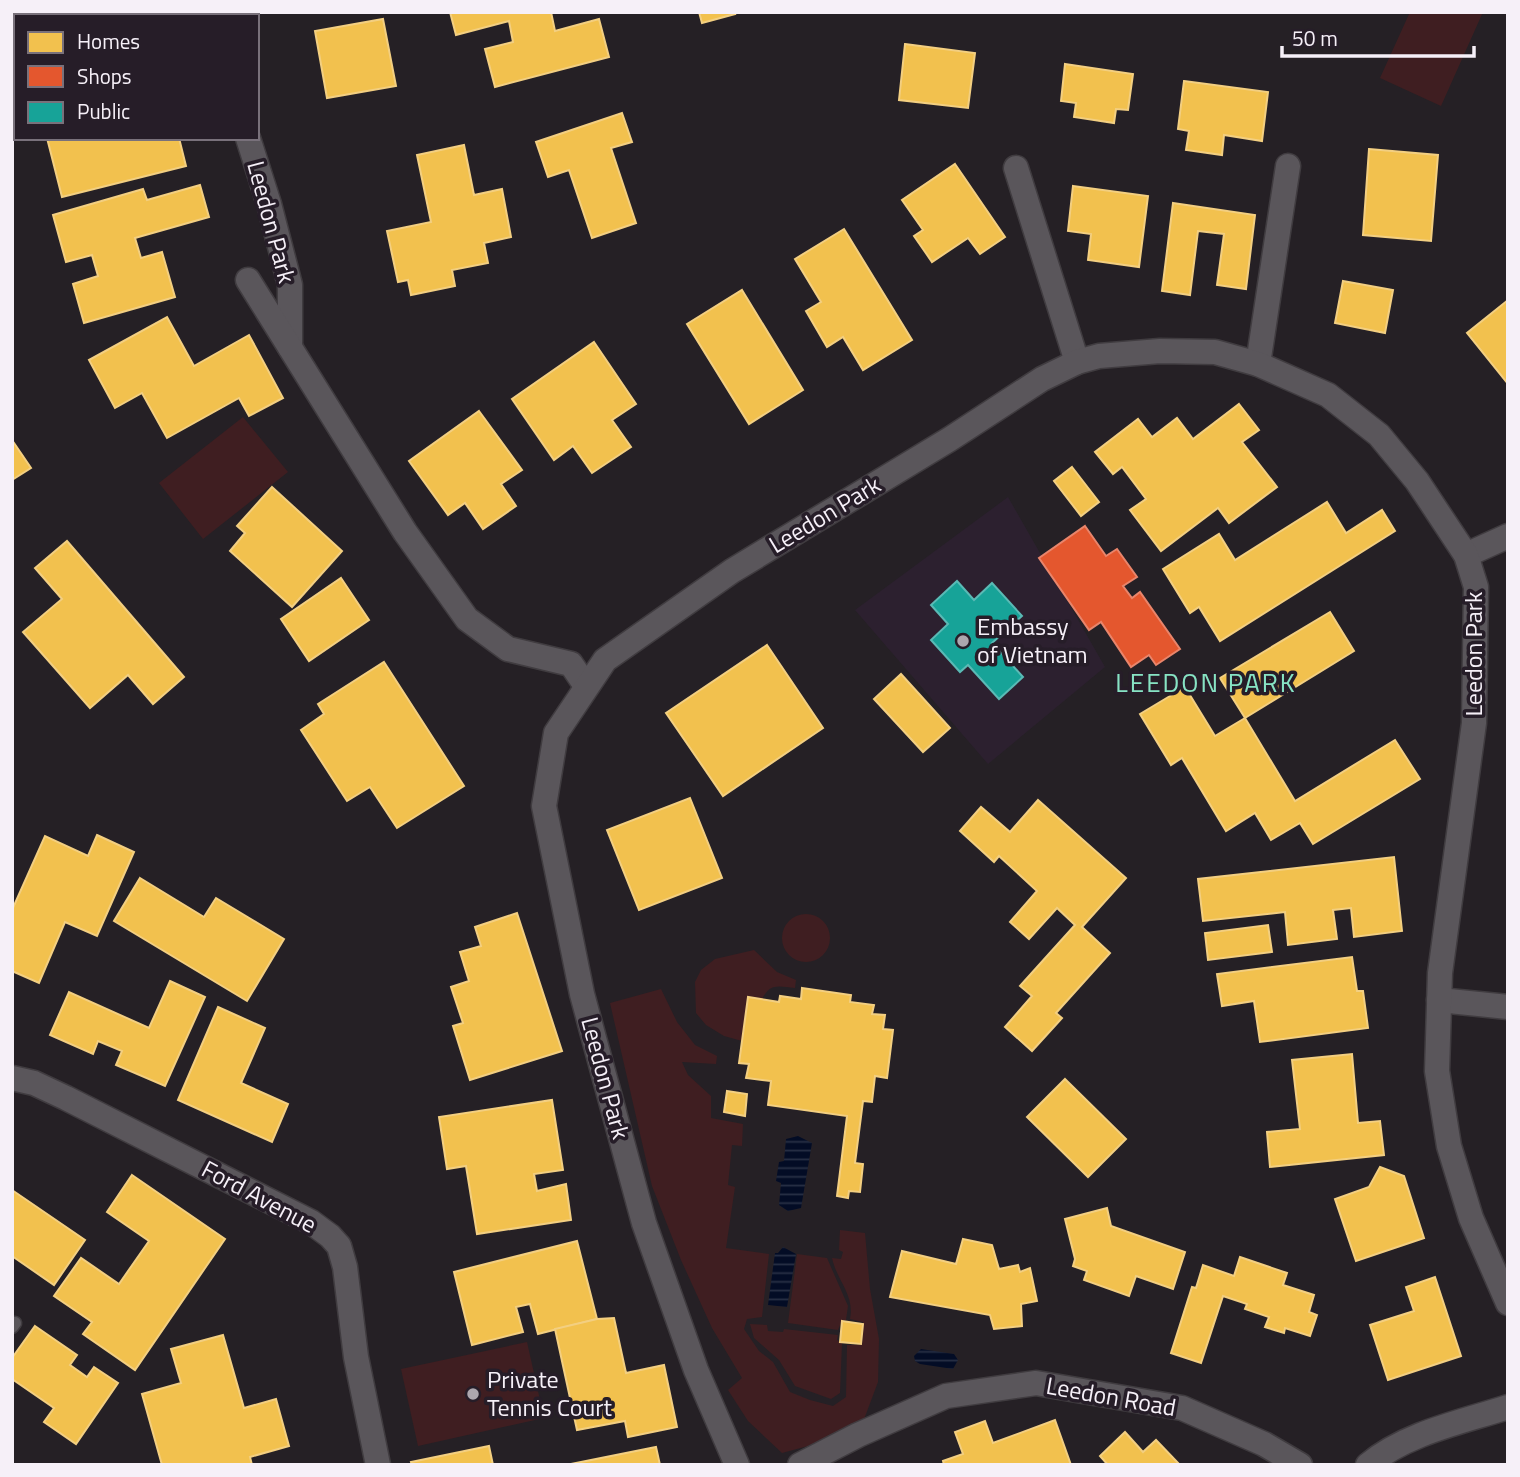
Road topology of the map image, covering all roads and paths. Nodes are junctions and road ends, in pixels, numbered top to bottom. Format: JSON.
{"nodes":[{"id":1,"x":249,"y":140,"type":"edge"},
{"id":2,"x":1288,"y":166,"type":"dead end"},
{"id":3,"x":1016,"y":168,"type":"dead end"},
{"id":4,"x":248,"y":280,"type":"dead end"},
{"id":5,"x":290,"y":348,"type":"junction"},
{"id":6,"x":1077,"y":362,"type":"junction"},
{"id":7,"x":1258,"y":364,"type":"junction"},
{"id":8,"x":1508,"y":536,"type":"edge"},
{"id":9,"x":1466,"y":555,"type":"junction"},
{"id":10,"x":586,"y":686,"type":"junction"},
{"id":11,"x":1439,"y":1000,"type":"junction"},
{"id":12,"x":1508,"y":1007,"type":"edge"},
{"id":13,"x":12,"y":1078,"type":"edge"},
{"id":14,"x":1508,"y":1303,"type":"edge"},
{"id":15,"x":1508,"y":1406,"type":"edge"},
{"id":16,"x":378,"y":1465,"type":"edge"},
{"id":17,"x":737,"y":1465,"type":"edge"},
{"id":18,"x":800,"y":1465,"type":"edge"},
{"id":19,"x":1300,"y":1465,"type":"edge"},
{"id":20,"x":1368,"y":1465,"type":"edge"}],
"edges":[{"from":1,"to":5,"type":"street","name":"Leedon Park"},
{"from":2,"to":7,"type":"street"},
{"from":3,"to":6,"type":"street"},
{"from":4,"to":5,"type":"street","name":"Leedon Park"},
{"from":5,"to":10,"type":"street","name":"Leedon Park"},
{"from":6,"to":7,"type":"street","name":"Leedon Park"},
{"from":6,"to":10,"type":"street","name":"Leedon Park"},
{"from":7,"to":9,"type":"street","name":"Leedon Park"},
{"from":8,"to":9,"type":"street"},
{"from":9,"to":11,"type":"street","name":"Leedon Park"},
{"from":10,"to":17,"type":"street","name":"Leedon Park"},
{"from":11,"to":12,"type":"street"},
{"from":11,"to":14,"type":"street","name":"Leedon Park"},
{"from":13,"to":16,"type":"street","name":"Ford Avenue"},
{"from":15,"to":20,"type":"street"},
{"from":18,"to":19,"type":"street","name":"Leedon Road"}]}
